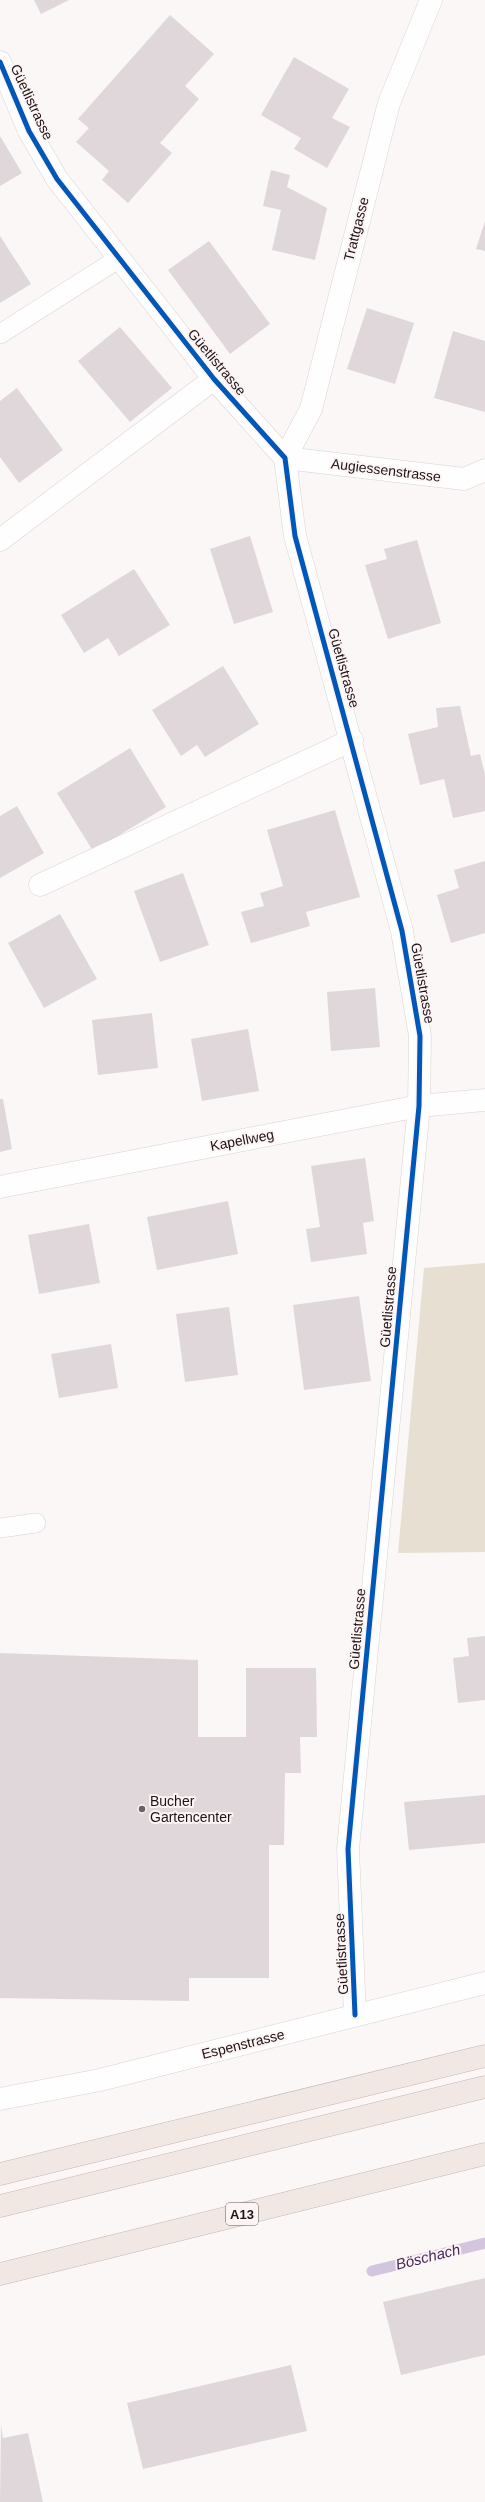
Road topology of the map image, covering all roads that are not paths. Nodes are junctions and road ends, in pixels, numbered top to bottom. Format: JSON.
{"nodes":[{"id":1,"x":431,"y":0,"type":"edge"},
{"id":2,"x":0,"y":62,"type":"edge"},
{"id":3,"x":118,"y":259,"type":"junction"},
{"id":4,"x":0,"y":334,"type":"edge"},
{"id":5,"x":214,"y":379,"type":"junction"},
{"id":6,"x":285,"y":458,"type":"junction"},
{"id":7,"x":485,"y":470,"type":"edge"},
{"id":8,"x":0,"y":540,"type":"edge"},
{"id":9,"x":352,"y":740,"type":"junction"},
{"id":10,"x":40,"y":885,"type":"dead end"},
{"id":11,"x":485,"y":1100,"type":"edge"},
{"id":12,"x":419,"y":1106,"type":"junction"},
{"id":13,"x":0,"y":1187,"type":"edge"},
{"id":14,"x":36,"y":1523,"type":"dead end"},
{"id":15,"x":0,"y":1528,"type":"edge"},
{"id":16,"x":485,"y":1983,"type":"edge"},
{"id":17,"x":355,"y":2015,"type":"junction"},
{"id":18,"x":485,"y":2056,"type":"edge"},
{"id":19,"x":485,"y":2088,"type":"edge"},
{"id":20,"x":0,"y":2099,"type":"edge"},
{"id":21,"x":485,"y":2154,"type":"edge"},
{"id":22,"x":0,"y":2174,"type":"edge"},
{"id":23,"x":0,"y":2206,"type":"edge"},
{"id":24,"x":0,"y":2274,"type":"edge"}],
"edges":[{"from":1,"to":6,"type":"street","name":"Trattgasse"},
{"from":2,"to":3,"type":"street","name":"Güetlistrasse"},
{"from":3,"to":4,"type":"lane"},
{"from":3,"to":5,"type":"street","name":"Güetlistrasse"},
{"from":5,"to":6,"type":"street","name":"Güetlistrasse"},
{"from":5,"to":8,"type":"street","name":"Güetlistrasse"},
{"from":6,"to":7,"type":"street","name":"Augiessenstrasse"},
{"from":6,"to":9,"type":"street","name":"Güetlistrasse"},
{"from":9,"to":10,"type":"street"},
{"from":9,"to":12,"type":"street","name":"Güetlistrasse"},
{"from":11,"to":12,"type":"street","name":"Kapellweg"},
{"from":12,"to":13,"type":"street","name":"Kapellweg"},
{"from":12,"to":17,"type":"street","name":"Güetlistrasse"},
{"from":14,"to":15,"type":"lane"},
{"from":16,"to":17,"type":"street","name":"Espenstrasse"},
{"from":17,"to":20,"type":"street","name":"Espenstrasse"},
{"from":18,"to":22,"type":"highway"},
{"from":19,"to":23,"type":"highway"},
{"from":21,"to":24,"type":"highway","number":"A13"}]}
